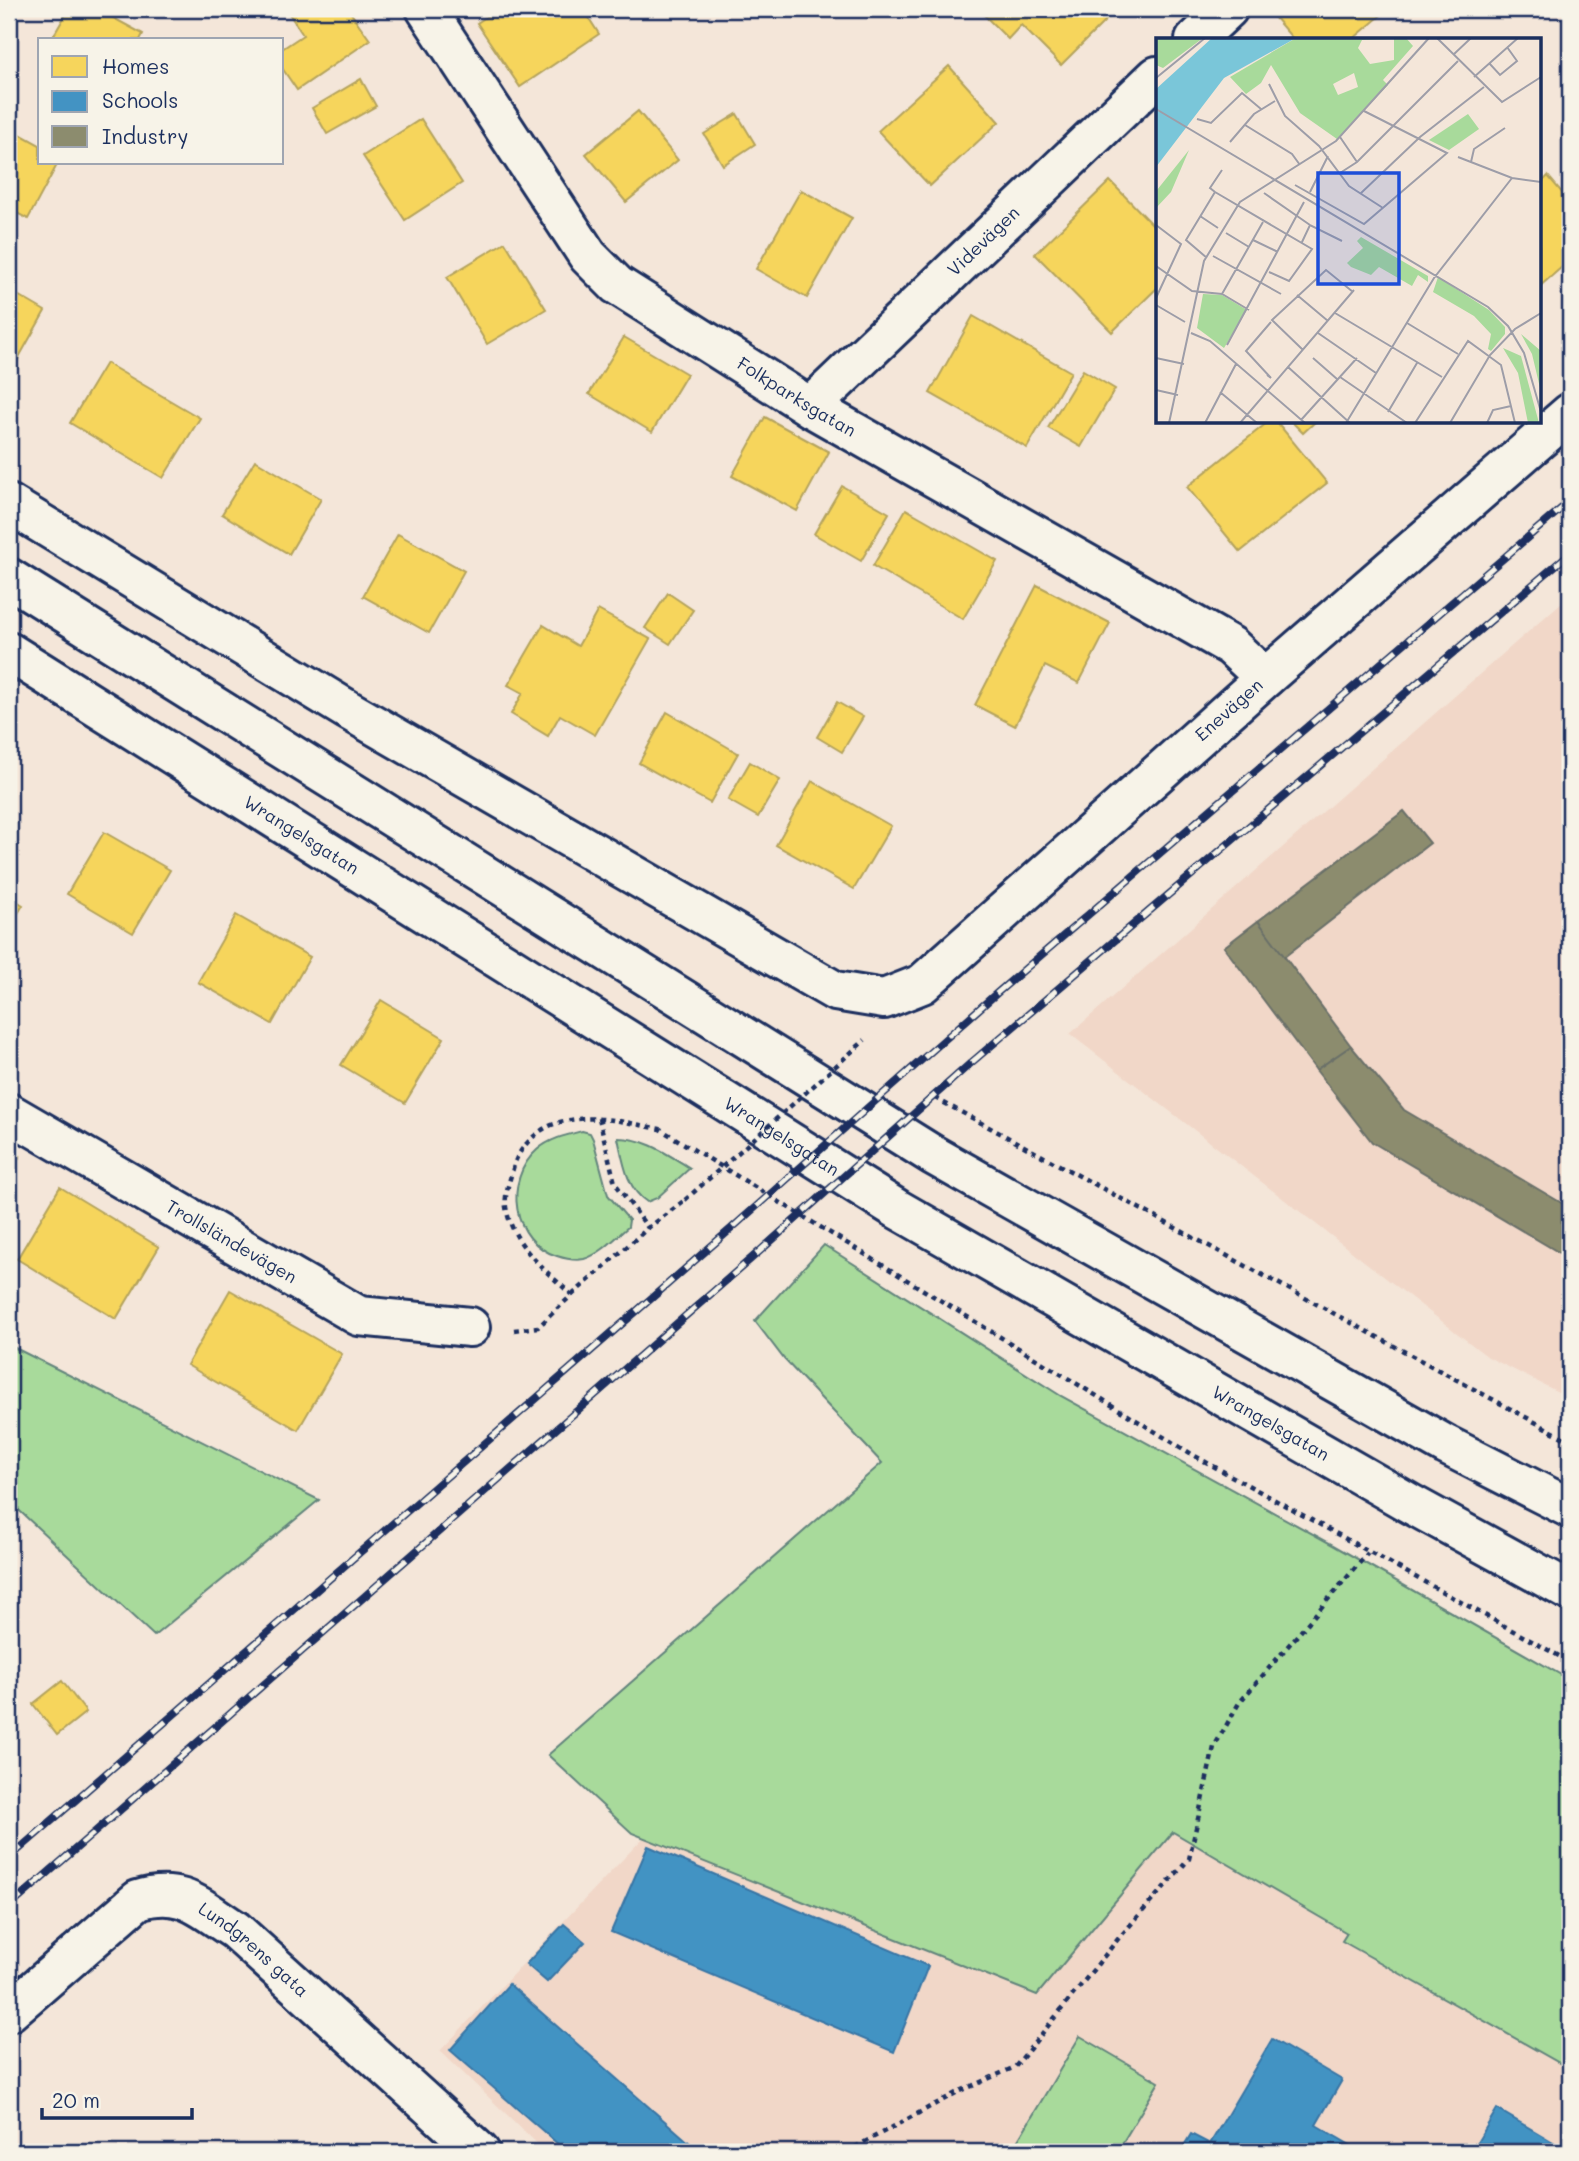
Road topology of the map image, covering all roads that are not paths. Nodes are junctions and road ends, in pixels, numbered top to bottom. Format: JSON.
{"nodes":[{"id":1,"x":426,"y":9,"type":"edge"},
{"id":2,"x":1228,"y":9,"type":"edge"},
{"id":3,"x":1197,"y":38,"type":"edge"},
{"id":4,"x":1156,"y":77,"type":"edge"},
{"id":5,"x":810,"y":407,"type":"junction"},
{"id":6,"x":1570,"y":413,"type":"edge"},
{"id":7,"x":9,"y":505,"type":"edge"},
{"id":8,"x":9,"y":578,"type":"edge"},
{"id":9,"x":9,"y":652,"type":"edge"},
{"id":10,"x":1265,"y":678,"type":"junction"},
{"id":11,"x":9,"y":1113,"type":"edge"},
{"id":12,"x":470,"y":1327,"type":"road end"},
{"id":13,"x":1570,"y":1508,"type":"edge"},
{"id":14,"x":1570,"y":1591,"type":"edge"},
{"id":15,"x":9,"y":2012,"type":"edge"},
{"id":16,"x":480,"y":2152,"type":"edge"}],
"edges":[{"from":1,"to":5,"type":"street","name":"Folkparksgatan"},
{"from":2,"to":3,"type":"street"},
{"from":4,"to":5,"type":"street","name":"Videvägen"},
{"from":5,"to":10,"type":"street","name":"Folkparksgatan"},
{"from":6,"to":10,"type":"street","name":"Enevägen"},
{"from":7,"to":10,"type":"street","name":"Enevägen"},
{"from":8,"to":13,"type":"street"},
{"from":9,"to":14,"type":"street","name":"Wrangelsgatan"},
{"from":11,"to":12,"type":"street","name":"Trollsländevägen"},
{"from":15,"to":16,"type":"street","name":"Lundgrens gata"}]}
